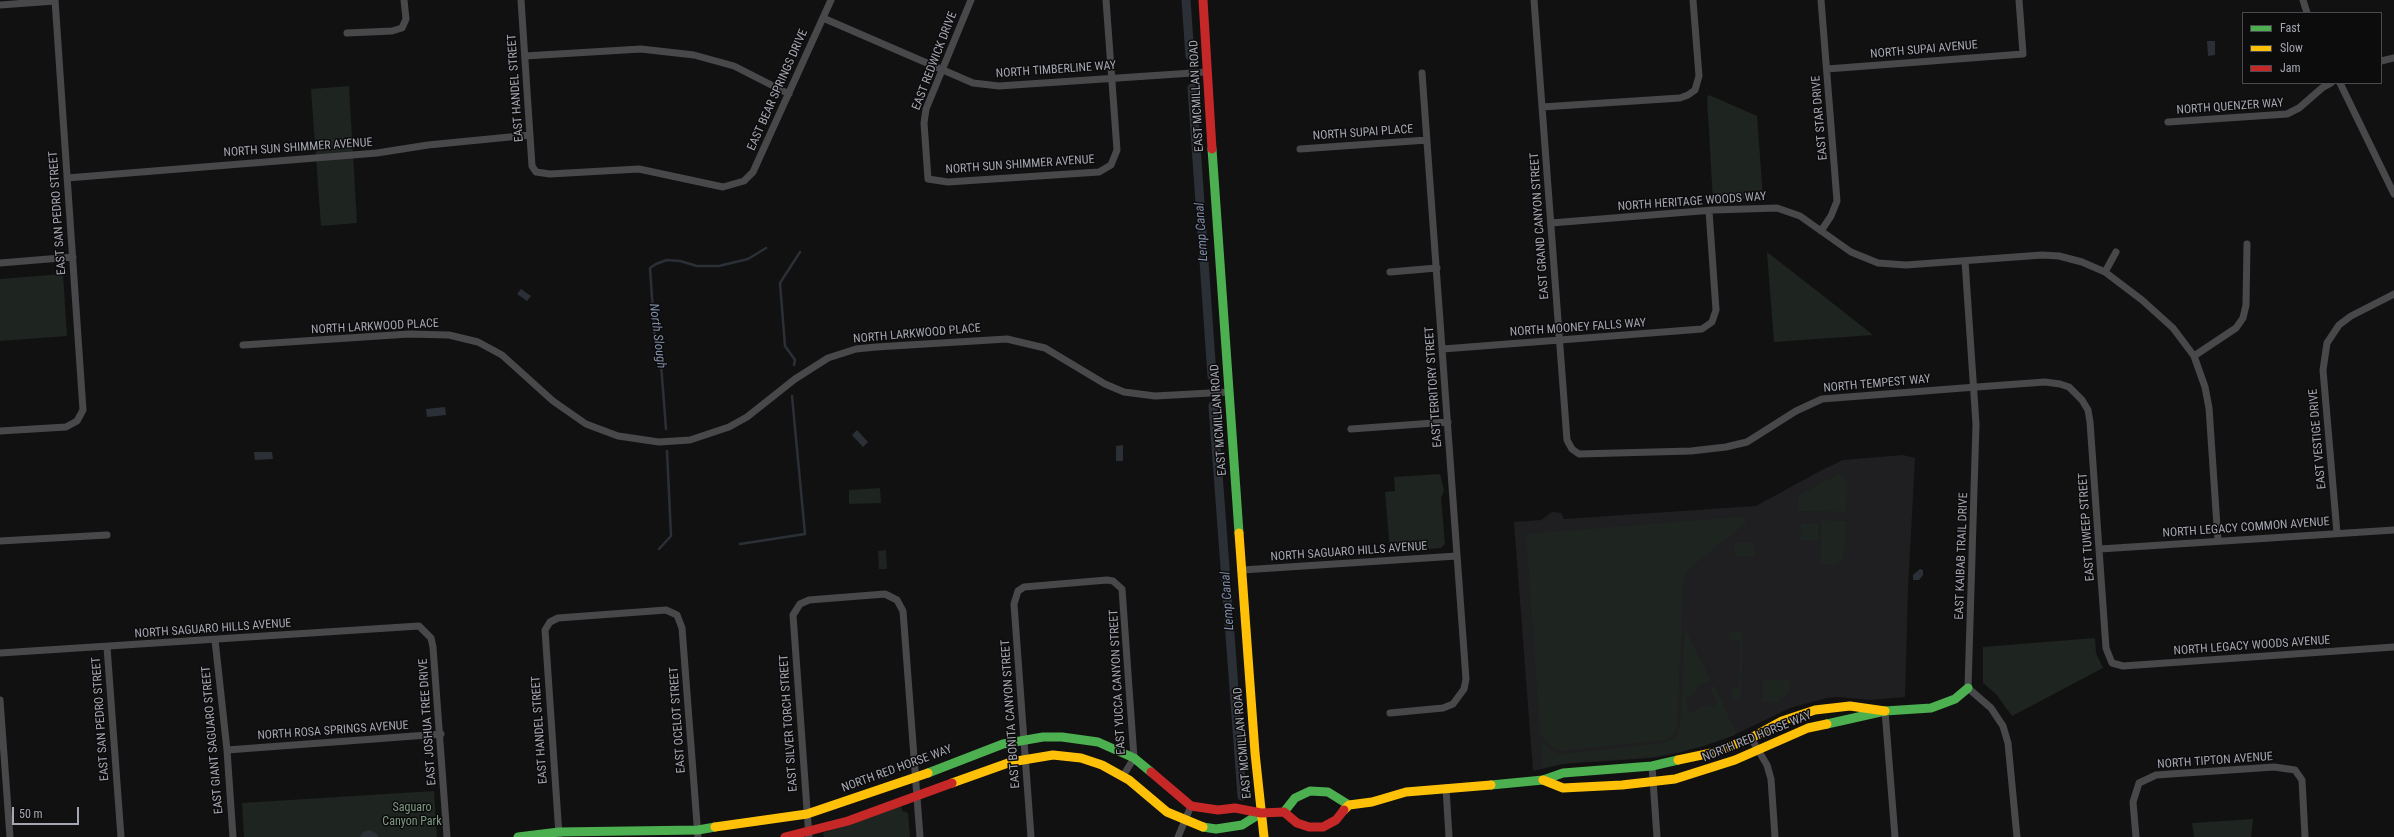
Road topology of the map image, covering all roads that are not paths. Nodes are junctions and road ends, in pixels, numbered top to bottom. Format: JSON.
{"nodes":[{"id":1,"x":55,"y":0,"type":"edge"},
{"id":2,"x":404,"y":0,"type":"edge"},
{"id":3,"x":521,"y":0,"type":"edge"},
{"id":4,"x":831,"y":0,"type":"edge"},
{"id":5,"x":971,"y":0,"type":"edge"},
{"id":6,"x":1106,"y":0,"type":"edge"},
{"id":7,"x":1203,"y":0,"type":"edge"},
{"id":8,"x":1534,"y":0,"type":"edge"},
{"id":9,"x":1693,"y":0,"type":"edge"},
{"id":10,"x":1821,"y":0,"type":"edge"},
{"id":11,"x":2019,"y":0,"type":"edge"},
{"id":12,"x":2303,"y":0,"type":"edge"},
{"id":13,"x":0,"y":5,"type":"edge"},
{"id":14,"x":2307,"y":12,"type":"edge"},
{"id":15,"x":823,"y":18,"type":"junction"},
{"id":16,"x":347,"y":33,"type":"dead end"},
{"id":17,"x":525,"y":56,"type":"junction"},
{"id":18,"x":2394,"y":58,"type":"edge"},
{"id":19,"x":2382,"y":61,"type":"edge"},
{"id":20,"x":942,"y":69,"type":"junction"},
{"id":21,"x":1827,"y":69,"type":"junction"},
{"id":22,"x":1207,"y":72,"type":"junction"},
{"id":23,"x":1422,"y":73,"type":"dead end"},
{"id":24,"x":1112,"y":77,"type":"junction"},
{"id":25,"x":2329,"y":84,"type":"edge"},
{"id":26,"x":2340,"y":84,"type":"edge"},
{"id":27,"x":789,"y":94,"type":"junction"},
{"id":28,"x":1542,"y":107,"type":"junction"},
{"id":29,"x":2168,"y":122,"type":"dead end"},
{"id":30,"x":530,"y":135,"type":"junction"},
{"id":31,"x":1427,"y":140,"type":"junction"},
{"id":32,"x":1300,"y":149,"type":"dead end"},
{"id":33,"x":536,"y":172,"type":"joint"},
{"id":34,"x":2394,"y":177,"type":"edge"},
{"id":35,"x":67,"y":178,"type":"junction"},
{"id":36,"x":928,"y":179,"type":"joint"},
{"id":37,"x":2387,"y":180,"type":"junction"},
{"id":38,"x":2394,"y":194,"type":"edge"},
{"id":39,"x":1709,"y":211,"type":"junction"},
{"id":40,"x":1551,"y":222,"type":"junction"},
{"id":41,"x":1821,"y":231,"type":"junction"},
{"id":42,"x":2247,"y":244,"type":"dead end"},
{"id":43,"x":2116,"y":252,"type":"dead end"},
{"id":44,"x":73,"y":258,"type":"junction"},
{"id":45,"x":1965,"y":261,"type":"junction"},
{"id":46,"x":0,"y":263,"type":"edge"},
{"id":47,"x":1437,"y":268,"type":"junction"},
{"id":48,"x":1390,"y":272,"type":"dead end"},
{"id":49,"x":2105,"y":272,"type":"junction"},
{"id":50,"x":2394,"y":294,"type":"edge"},
{"id":51,"x":1560,"y":341,"type":"junction"},
{"id":52,"x":243,"y":345,"type":"dead end"},
{"id":53,"x":1443,"y":349,"type":"junction"},
{"id":54,"x":2194,"y":356,"type":"junction"},
{"id":55,"x":1973,"y":387,"type":"junction"},
{"id":56,"x":1230,"y":392,"type":"junction"},
{"id":57,"x":2076,"y":393,"type":"joint"},
{"id":58,"x":1448,"y":422,"type":"junction"},
{"id":59,"x":1351,"y":429,"type":"dead end"},
{"id":60,"x":0,"y":431,"type":"edge"},
{"id":61,"x":1572,"y":449,"type":"joint"},
{"id":62,"x":2394,"y":530,"type":"edge"},
{"id":63,"x":2337,"y":533,"type":"junction"},
{"id":64,"x":107,"y":535,"type":"dead end"},
{"id":65,"x":2218,"y":541,"type":"junction"},
{"id":66,"x":0,"y":542,"type":"edge"},
{"id":67,"x":2100,"y":549,"type":"junction"},
{"id":68,"x":1457,"y":556,"type":"junction"},
{"id":69,"x":1242,"y":570,"type":"junction"},
{"id":70,"x":1118,"y":584,"type":"joint"},
{"id":71,"x":550,"y":622,"type":"joint"},
{"id":72,"x":426,"y":630,"type":"joint"},
{"id":73,"x":215,"y":640,"type":"junction"},
{"id":74,"x":107,"y":647,"type":"junction"},
{"id":75,"x":2394,"y":647,"type":"edge"},
{"id":76,"x":0,"y":653,"type":"edge"},
{"id":77,"x":2112,"y":663,"type":"joint"},
{"id":78,"x":1968,"y":688,"type":"junction"},
{"id":79,"x":0,"y":700,"type":"edge"},
{"id":80,"x":1885,"y":711,"type":"junction"},
{"id":81,"x":1390,"y":713,"type":"dead end"},
{"id":82,"x":441,"y":734,"type":"junction"},
{"id":83,"x":1751,"y":738,"type":"junction"},
{"id":84,"x":1024,"y":740,"type":"junction"},
{"id":85,"x":1759,"y":749,"type":"junction"},
{"id":86,"x":227,"y":750,"type":"junction"},
{"id":87,"x":1025,"y":758,"type":"junction"},
{"id":88,"x":1134,"y":758,"type":"junction"},
{"id":89,"x":2,"y":764,"type":"edge"},
{"id":90,"x":1652,"y":766,"type":"junction"},
{"id":91,"x":1123,"y":776,"type":"junction"},
{"id":92,"x":916,"y":778,"type":"junction"},
{"id":93,"x":1543,"y":780,"type":"junction"},
{"id":94,"x":1653,"y":782,"type":"junction"},
{"id":95,"x":1446,"y":788,"type":"junction"},
{"id":96,"x":917,"y":796,"type":"junction"},
{"id":97,"x":1349,"y":805,"type":"junction"},
{"id":98,"x":1191,"y":806,"type":"junction"},
{"id":99,"x":1284,"y":812,"type":"junction"},
{"id":100,"x":807,"y":814,"type":"junction"},
{"id":101,"x":1262,"y":814,"type":"junction"},
{"id":102,"x":1184,"y":822,"type":"junction"},
{"id":103,"x":698,"y":834,"type":"edge"},
{"id":104,"x":559,"y":835,"type":"edge"},
{"id":105,"x":808,"y":835,"type":"edge"},
{"id":106,"x":10,"y":837,"type":"edge"},
{"id":107,"x":121,"y":837,"type":"edge"},
{"id":108,"x":233,"y":837,"type":"edge"},
{"id":109,"x":447,"y":837,"type":"edge"},
{"id":110,"x":518,"y":837,"type":"edge"},
{"id":111,"x":785,"y":837,"type":"edge"},
{"id":112,"x":920,"y":837,"type":"edge"},
{"id":113,"x":1031,"y":837,"type":"edge"},
{"id":114,"x":1178,"y":837,"type":"edge"},
{"id":115,"x":1264,"y":837,"type":"edge"},
{"id":116,"x":1449,"y":837,"type":"edge"},
{"id":117,"x":1657,"y":837,"type":"edge"},
{"id":118,"x":1775,"y":837,"type":"edge"},
{"id":119,"x":1895,"y":837,"type":"edge"},
{"id":120,"x":2017,"y":837,"type":"edge"},
{"id":121,"x":2136,"y":837,"type":"edge"},
{"id":122,"x":2305,"y":837,"type":"edge"}],
"edges":[{"from":1,"to":13,"type":"street"},
{"from":1,"to":35,"type":"street","name":"EAST SAN PEDRO STREET"},
{"from":2,"to":16,"type":"street"},
{"from":3,"to":17,"type":"street","name":"EAST HANDEL STREET"},
{"from":4,"to":15,"type":"street","name":"EAST BEAR SPRINGS DRIVE"},
{"from":5,"to":20,"type":"street","name":"EAST REDWICK DRIVE"},
{"from":6,"to":24,"type":"street"},
{"from":7,"to":22,"type":"street","name":"EAST MCMILLAN ROAD"},
{"from":8,"to":28,"type":"street","name":"EAST GRAND CANYON STREET"},
{"from":9,"to":28,"type":"street"},
{"from":10,"to":21,"type":"street","name":"EAST STAR DRIVE"},
{"from":11,"to":21,"type":"street","name":"NORTH SUPAI AVENUE"},
{"from":12,"to":14,"type":"street"},
{"from":15,"to":20,"type":"street","name":"NORTH TIMBERLINE WAY"},
{"from":15,"to":27,"type":"street","name":"EAST BEAR SPRINGS DRIVE"},
{"from":17,"to":27,"type":"street"},
{"from":17,"to":30,"type":"street","name":"EAST HANDEL STREET"},
{"from":18,"to":19,"type":"street"},
{"from":20,"to":24,"type":"street","name":"NORTH TIMBERLINE WAY"},
{"from":20,"to":36,"type":"street","name":"EAST REDWICK DRIVE"},
{"from":21,"to":41,"type":"street","name":"EAST STAR DRIVE"},
{"from":22,"to":24,"type":"street","name":"NORTH TIMBERLINE WAY"},
{"from":22,"to":56,"type":"street","name":"EAST MCMILLAN ROAD"},
{"from":23,"to":31,"type":"street","name":"EAST TERRITORY STREET"},
{"from":24,"to":36,"type":"street","name":"NORTH SUN SHIMMER AVENUE"},
{"from":25,"to":29,"type":"street","name":"NORTH QUENZER WAY"},
{"from":26,"to":37,"type":"street"},
{"from":27,"to":33,"type":"street","name":"EAST BEAR SPRINGS DRIVE"},
{"from":28,"to":40,"type":"street","name":"EAST GRAND CANYON STREET"},
{"from":30,"to":33,"type":"street","name":"EAST HANDEL STREET"},
{"from":30,"to":35,"type":"street","name":"NORTH SUN SHIMMER AVENUE"},
{"from":31,"to":32,"type":"street","name":"NORTH SUPAI PLACE"},
{"from":31,"to":47,"type":"street","name":"EAST TERRITORY STREET"},
{"from":34,"to":37,"type":"street"},
{"from":35,"to":44,"type":"street","name":"EAST SAN PEDRO STREET"},
{"from":37,"to":38,"type":"street"},
{"from":39,"to":40,"type":"street","name":"NORTH HERITAGE WOODS WAY"},
{"from":39,"to":41,"type":"street","name":"NORTH HERITAGE WOODS WAY"},
{"from":39,"to":51,"type":"street","name":"NORTH MOONEY FALLS WAY"},
{"from":40,"to":51,"type":"street","name":"EAST GRAND CANYON STREET"},
{"from":41,"to":45,"type":"street","name":"NORTH HERITAGE WOODS WAY"},
{"from":42,"to":54,"type":"street"},
{"from":43,"to":49,"type":"street"},
{"from":44,"to":46,"type":"street"},
{"from":44,"to":60,"type":"street","name":"EAST SAN PEDRO STREET"},
{"from":45,"to":49,"type":"street","name":"NORTH HERITAGE WOODS WAY"},
{"from":45,"to":55,"type":"street","name":"EAST KAIBAB TRAIL DRIVE"},
{"from":47,"to":48,"type":"street"},
{"from":47,"to":53,"type":"street","name":"EAST TERRITORY STREET"},
{"from":49,"to":54,"type":"street","name":"NORTH HERITAGE WOODS WAY"},
{"from":50,"to":63,"type":"street","name":"EAST VESTIGE DRIVE"},
{"from":51,"to":53,"type":"street","name":"NORTH MOONEY FALLS WAY"},
{"from":51,"to":61,"type":"street","name":"EAST GRAND CANYON STREET"},
{"from":52,"to":56,"type":"street","name":"NORTH LARKWOOD PLACE"},
{"from":53,"to":58,"type":"street","name":"EAST TERRITORY STREET"},
{"from":54,"to":65,"type":"street","name":"NORTH HERITAGE WOODS WAY"},
{"from":55,"to":57,"type":"street","name":"NORTH TEMPEST WAY"},
{"from":55,"to":61,"type":"street","name":"NORTH TEMPEST WAY"},
{"from":55,"to":78,"type":"street","name":"EAST KAIBAB TRAIL DRIVE"},
{"from":56,"to":69,"type":"street","name":"EAST MCMILLAN ROAD"},
{"from":57,"to":67,"type":"street","name":"EAST TUWEEP STREET"},
{"from":58,"to":59,"type":"street"},
{"from":58,"to":68,"type":"street","name":"EAST TERRITORY STREET"},
{"from":62,"to":63,"type":"street","name":"NORTH LEGACY COMMON AVENUE"},
{"from":63,"to":65,"type":"street","name":"NORTH LEGACY COMMON AVENUE"},
{"from":64,"to":66,"type":"street"},
{"from":65,"to":67,"type":"street","name":"NORTH LEGACY COMMON AVENUE"},
{"from":67,"to":77,"type":"street","name":"EAST TUWEEP STREET"},
{"from":68,"to":69,"type":"street","name":"NORTH SAGUARO HILLS AVENUE"},
{"from":68,"to":81,"type":"street","name":"EAST TERRITORY STREET"},
{"from":69,"to":101,"type":"street","name":"EAST MCMILLAN ROAD"},
{"from":70,"to":84,"type":"street","name":"EAST BONITA CANYON STREET"},
{"from":70,"to":88,"type":"street","name":"EAST YUCCA CANYON STREET"},
{"from":71,"to":103,"type":"street","name":"EAST OCELOT STREET"},
{"from":71,"to":104,"type":"street","name":"EAST HANDEL STREET"},
{"from":72,"to":73,"type":"street","name":"NORTH SAGUARO HILLS AVENUE"},
{"from":72,"to":82,"type":"street","name":"EAST JOSHUA TREE DRIVE"},
{"from":73,"to":74,"type":"street","name":"NORTH SAGUARO HILLS AVENUE"},
{"from":73,"to":86,"type":"street","name":"EAST GIANT SAGUARO STREET"},
{"from":74,"to":76,"type":"street","name":"NORTH SAGUARO HILLS AVENUE"},
{"from":74,"to":107,"type":"street","name":"EAST SAN PEDRO STREET"},
{"from":75,"to":77,"type":"street","name":"NORTH LEGACY WOODS AVENUE"},
{"from":78,"to":80,"type":"street","name":"NORTH RED HORSE WAY"},
{"from":78,"to":120,"type":"street"},
{"from":79,"to":89,"type":"street"},
{"from":80,"to":83,"type":"street","name":"NORTH RED HORSE WAY"},
{"from":80,"to":85,"type":"street","name":"NORTH RED HORSE WAY"},
{"from":80,"to":119,"type":"street"},
{"from":82,"to":86,"type":"street","name":"NORTH ROSA SPRINGS AVENUE"},
{"from":82,"to":109,"type":"street","name":"EAST JOSHUA TREE DRIVE"},
{"from":83,"to":85,"type":"street"},
{"from":83,"to":90,"type":"street","name":"NORTH RED HORSE WAY"},
{"from":84,"to":87,"type":"street","name":"EAST BONITA CANYON STREET"},
{"from":84,"to":88,"type":"street","name":"NORTH RED HORSE WAY"},
{"from":84,"to":92,"type":"street","name":"NORTH RED HORSE WAY"},
{"from":85,"to":94,"type":"street","name":"NORTH RED HORSE WAY"},
{"from":85,"to":118,"type":"street"},
{"from":86,"to":108,"type":"street","name":"EAST GIANT SAGUARO STREET"},
{"from":87,"to":91,"type":"street"},
{"from":87,"to":96,"type":"street"},
{"from":87,"to":113,"type":"street","name":"EAST BONITA CANYON STREET"},
{"from":88,"to":91,"type":"street","name":"EAST YUCCA CANYON STREET"},
{"from":88,"to":98,"type":"street","name":"NORTH RED HORSE WAY"},
{"from":89,"to":106,"type":"street"},
{"from":90,"to":93,"type":"street","name":"NORTH RED HORSE WAY"},
{"from":90,"to":94,"type":"street"},
{"from":91,"to":102,"type":"street"},
{"from":92,"to":96,"type":"street"},
{"from":92,"to":100,"type":"street","name":"NORTH RED HORSE WAY"},
{"from":92,"to":100,"type":"street","name":"EAST SILVER TORCH STREET"},
{"from":93,"to":94,"type":"street","name":"NORTH RED HORSE WAY"},
{"from":93,"to":95,"type":"street","name":"NORTH RED HORSE WAY"},
{"from":94,"to":117,"type":"street"},
{"from":95,"to":97,"type":"street","name":"NORTH RED HORSE WAY"},
{"from":95,"to":116,"type":"street"},
{"from":96,"to":105,"type":"street"},
{"from":96,"to":112,"type":"street"},
{"from":97,"to":99,"type":"street"},
{"from":97,"to":99,"type":"street"},
{"from":98,"to":101,"type":"street"},
{"from":98,"to":102,"type":"street"},
{"from":99,"to":101,"type":"street"},
{"from":100,"to":103,"type":"street","name":"NORTH RED HORSE WAY"},
{"from":100,"to":105,"type":"street","name":"EAST SILVER TORCH STREET"},
{"from":101,"to":102,"type":"street"},
{"from":101,"to":115,"type":"street","name":"EAST MCMILLAN ROAD"},
{"from":102,"to":114,"type":"street"},
{"from":103,"to":104,"type":"street","name":"NORTH RED HORSE WAY"},
{"from":104,"to":110,"type":"street","name":"NORTH RED HORSE WAY"},
{"from":105,"to":111,"type":"street"},
{"from":121,"to":122,"type":"street","name":"NORTH TIPTON AVENUE"}]}
